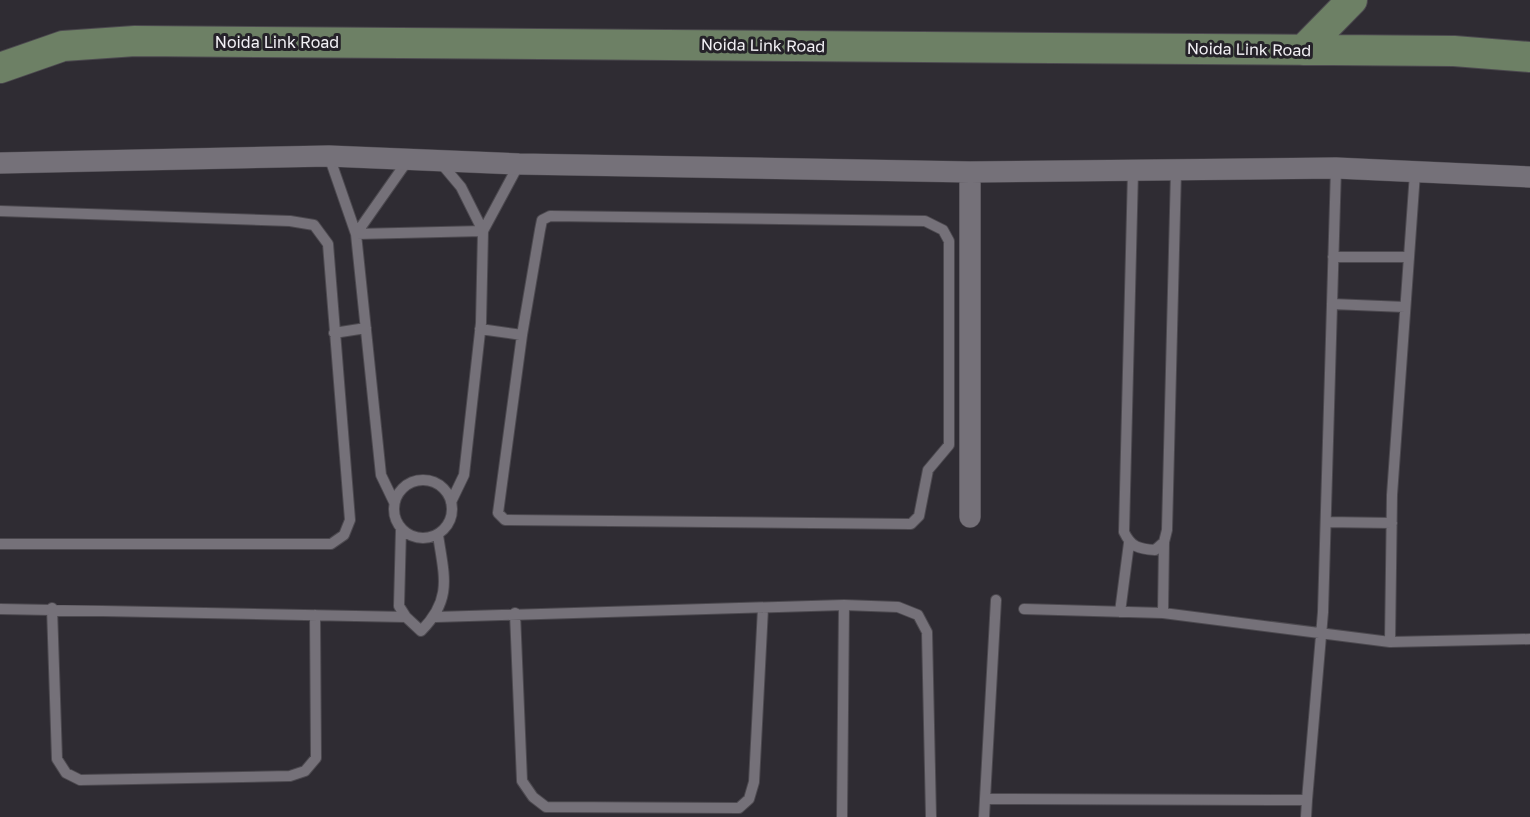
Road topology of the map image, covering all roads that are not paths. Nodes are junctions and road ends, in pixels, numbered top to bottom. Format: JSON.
{"nodes":[{"id":1,"x":1352,"y":0,"type":"edge"},
{"id":2,"x":1304,"y":50,"type":"junction"},
{"id":3,"x":1530,"y":57,"type":"edge"},
{"id":4,"x":0,"y":68,"type":"edge"},
{"id":5,"x":329,"y":156,"type":"junction"},
{"id":6,"x":408,"y":160,"type":"junction"},
{"id":7,"x":439,"y":161,"type":"junction"},
{"id":8,"x":0,"y":163,"type":"edge"},
{"id":9,"x":519,"y":164,"type":"junction"},
{"id":10,"x":1336,"y":168,"type":"junction"},
{"id":11,"x":1133,"y":171,"type":"junction"},
{"id":12,"x":1176,"y":171,"type":"junction"},
{"id":13,"x":970,"y":172,"type":"junction"},
{"id":14,"x":1415,"y":174,"type":"junction"},
{"id":15,"x":1530,"y":177,"type":"edge"},
{"id":16,"x":0,"y":210,"type":"edge"},
{"id":17,"x":483,"y":231,"type":"junction"},
{"id":18,"x":356,"y":234,"type":"junction"},
{"id":19,"x":1333,"y":257,"type":"junction"},
{"id":20,"x":1409,"y":257,"type":"junction"},
{"id":21,"x":1332,"y":304,"type":"junction"},
{"id":22,"x":1406,"y":307,"type":"junction"},
{"id":23,"x":366,"y":328,"type":"junction"},
{"id":24,"x":480,"y":329,"type":"junction"},
{"id":25,"x":334,"y":333,"type":"junction"},
{"id":26,"x":522,"y":335,"type":"junction"},
{"id":27,"x":394,"y":502,"type":"junction"},
{"id":28,"x":451,"y":502,"type":"junction"},
{"id":29,"x":970,"y":517,"type":"dead end"},
{"id":30,"x":1326,"y":522,"type":"junction"},
{"id":31,"x":1392,"y":524,"type":"junction"},
{"id":32,"x":401,"y":529,"type":"junction"},
{"id":33,"x":438,"y":535,"type":"junction"},
{"id":34,"x":1164,"y":542,"type":"junction"},
{"id":35,"x":1129,"y":543,"type":"junction"},
{"id":36,"x":0,"y":544,"type":"edge"},
{"id":37,"x":996,"y":600,"type":"dead end"},
{"id":38,"x":844,"y":605,"type":"junction"},
{"id":39,"x":52,"y":608,"type":"junction"},
{"id":40,"x":763,"y":608,"type":"junction"},
{"id":41,"x":0,"y":609,"type":"edge"},
{"id":42,"x":1024,"y":609,"type":"dead end"},
{"id":43,"x":1120,"y":612,"type":"junction"},
{"id":44,"x":515,"y":613,"type":"junction"},
{"id":45,"x":1163,"y":613,"type":"junction"},
{"id":46,"x":315,"y":615,"type":"junction"},
{"id":47,"x":406,"y":617,"type":"junction"},
{"id":48,"x":436,"y":617,"type":"junction"},
{"id":49,"x":1321,"y":635,"type":"junction"},
{"id":50,"x":1530,"y":639,"type":"edge"},
{"id":51,"x":1390,"y":642,"type":"junction"},
{"id":52,"x":986,"y":799,"type":"junction"},
{"id":53,"x":1307,"y":800,"type":"junction"},
{"id":54,"x":842,"y":817,"type":"edge"},
{"id":55,"x":931,"y":817,"type":"edge"},
{"id":56,"x":984,"y":817,"type":"edge"},
{"id":57,"x":1306,"y":817,"type":"edge"}],
"edges":[{"from":1,"to":2,"type":"main road"},
{"from":2,"to":3,"type":"main road","name":"Noida Link Road"},
{"from":2,"to":4,"type":"main road","name":"Noida Link Road"},
{"from":5,"to":6,"type":"street"},
{"from":5,"to":8,"type":"street"},
{"from":5,"to":18,"type":"lane"},
{"from":6,"to":7,"type":"street"},
{"from":6,"to":18,"type":"lane"},
{"from":7,"to":9,"type":"street"},
{"from":7,"to":17,"type":"lane"},
{"from":9,"to":13,"type":"street"},
{"from":9,"to":17,"type":"lane"},
{"from":10,"to":12,"type":"street"},
{"from":10,"to":14,"type":"street"},
{"from":10,"to":19,"type":"lane"},
{"from":11,"to":12,"type":"street"},
{"from":11,"to":13,"type":"street"},
{"from":11,"to":35,"type":"lane"},
{"from":12,"to":34,"type":"lane"},
{"from":13,"to":29,"type":"street"},
{"from":14,"to":15,"type":"street"},
{"from":14,"to":20,"type":"lane"},
{"from":16,"to":25,"type":"lane"},
{"from":17,"to":18,"type":"lane"},
{"from":17,"to":24,"type":"lane"},
{"from":18,"to":23,"type":"lane"},
{"from":19,"to":20,"type":"lane"},
{"from":19,"to":21,"type":"lane"},
{"from":20,"to":22,"type":"lane"},
{"from":21,"to":22,"type":"lane"},
{"from":21,"to":30,"type":"lane"},
{"from":22,"to":31,"type":"lane"},
{"from":23,"to":25,"type":"lane"},
{"from":23,"to":27,"type":"lane"},
{"from":24,"to":26,"type":"lane"},
{"from":24,"to":28,"type":"lane"},
{"from":25,"to":36,"type":"lane"},
{"from":26,"to":26,"type":"lane"},
{"from":27,"to":28,"type":"lane"},
{"from":27,"to":32,"type":"lane"},
{"from":28,"to":33,"type":"lane"},
{"from":30,"to":31,"type":"lane"},
{"from":30,"to":49,"type":"lane"},
{"from":31,"to":51,"type":"lane"},
{"from":32,"to":33,"type":"lane"},
{"from":32,"to":47,"type":"lane"},
{"from":33,"to":48,"type":"lane"},
{"from":34,"to":35,"type":"lane"},
{"from":34,"to":45,"type":"lane"},
{"from":35,"to":43,"type":"lane"},
{"from":37,"to":52,"type":"lane"},
{"from":38,"to":40,"type":"lane"},
{"from":38,"to":54,"type":"lane"},
{"from":38,"to":55,"type":"lane"},
{"from":39,"to":41,"type":"lane"},
{"from":39,"to":46,"type":"lane"},
{"from":39,"to":46,"type":"lane"},
{"from":40,"to":44,"type":"lane"},
{"from":40,"to":44,"type":"lane"},
{"from":42,"to":43,"type":"lane"},
{"from":43,"to":45,"type":"lane"},
{"from":44,"to":48,"type":"lane"},
{"from":45,"to":49,"type":"lane"},
{"from":46,"to":47,"type":"lane"},
{"from":47,"to":48,"type":"lane"},
{"from":49,"to":51,"type":"lane"},
{"from":49,"to":53,"type":"lane"},
{"from":50,"to":51,"type":"lane"},
{"from":52,"to":53,"type":"lane"},
{"from":52,"to":56,"type":"lane"},
{"from":53,"to":57,"type":"lane"}]}
